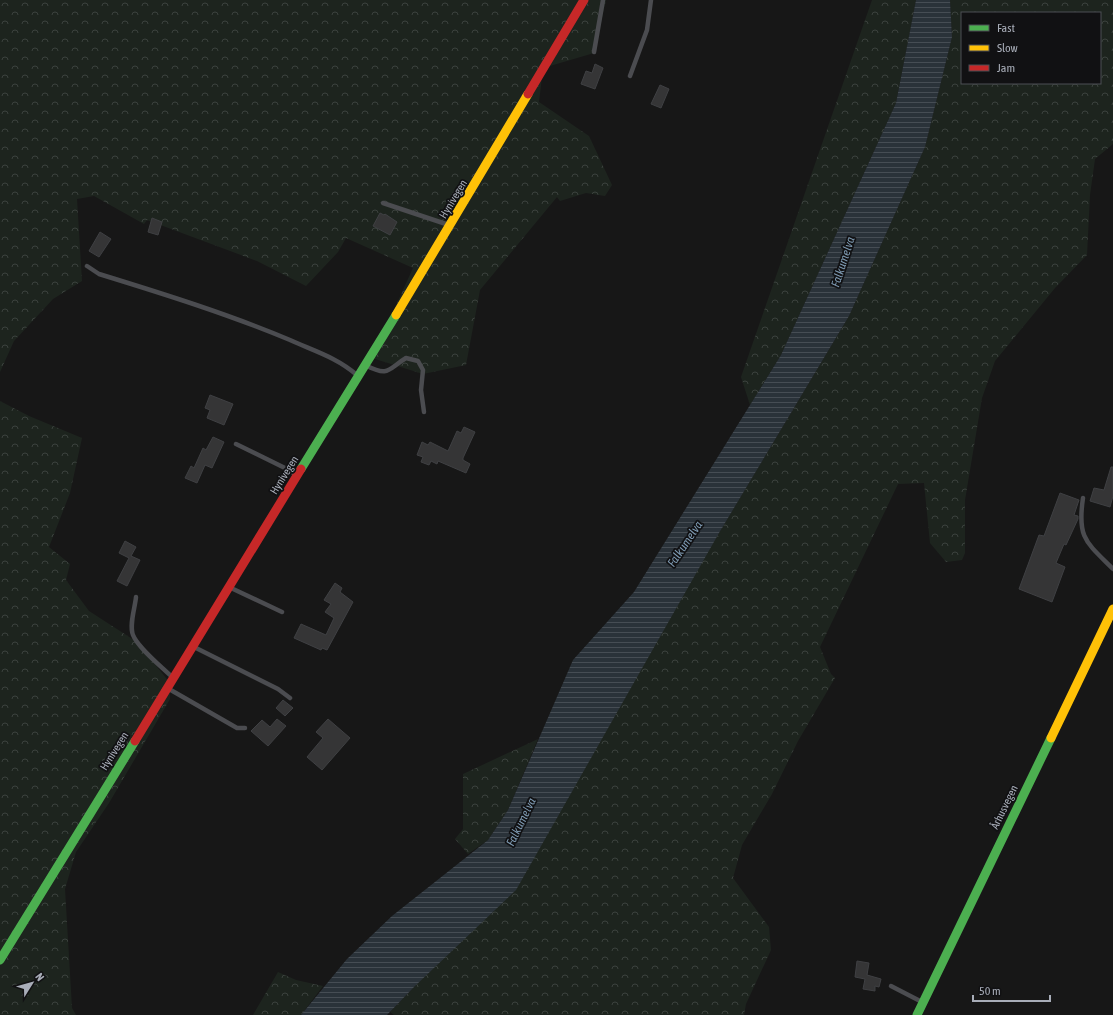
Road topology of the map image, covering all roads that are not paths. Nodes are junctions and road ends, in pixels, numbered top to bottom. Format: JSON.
{"nodes":[{"id":1,"x":584,"y":0,"type":"edge"},
{"id":2,"x":603,"y":0,"type":"edge"},
{"id":3,"x":651,"y":0,"type":"edge"},
{"id":4,"x":594,"y":52,"type":"dead end"},
{"id":5,"x":630,"y":76,"type":"dead end"},
{"id":6,"x":383,"y":203,"type":"dead end"},
{"id":7,"x":451,"y":225,"type":"junction"},
{"id":8,"x":87,"y":266,"type":"dead end"},
{"id":9,"x":366,"y":365,"type":"junction"},
{"id":10,"x":359,"y":376,"type":"junction"},
{"id":11,"x":424,"y":412,"type":"dead end"},
{"id":12,"x":236,"y":444,"type":"dead end"},
{"id":13,"x":298,"y":476,"type":"junction"},
{"id":14,"x":1083,"y":498,"type":"dead end"},
{"id":15,"x":1113,"y":569,"type":"edge"},
{"id":16,"x":229,"y":587,"type":"junction"},
{"id":17,"x":136,"y":598,"type":"dead end"},
{"id":18,"x":1113,"y":609,"type":"edge"},
{"id":19,"x":282,"y":612,"type":"dead end"},
{"id":20,"x":193,"y":646,"type":"junction"},
{"id":21,"x":173,"y":678,"type":"junction"},
{"id":22,"x":167,"y":688,"type":"junction"},
{"id":23,"x":290,"y":698,"type":"dead end"},
{"id":24,"x":245,"y":728,"type":"dead end"},
{"id":25,"x":0,"y":960,"type":"edge"},
{"id":26,"x":891,"y":986,"type":"dead end"},
{"id":27,"x":923,"y":1003,"type":"junction"},
{"id":28,"x":918,"y":1015,"type":"edge"}],
"edges":[{"from":1,"to":7,"type":"main road","name":"Hynivegen"},
{"from":2,"to":4,"type":"lane"},
{"from":3,"to":5,"type":"lane"},
{"from":6,"to":7,"type":"lane"},
{"from":7,"to":9,"type":"main road","name":"Hynivegen"},
{"from":8,"to":10,"type":"lane"},
{"from":9,"to":10,"type":"main road","name":"Hynivegen"},
{"from":9,"to":11,"type":"lane"},
{"from":10,"to":13,"type":"main road","name":"Hynivegen"},
{"from":12,"to":13,"type":"lane"},
{"from":13,"to":16,"type":"main road","name":"Hynivegen"},
{"from":14,"to":15,"type":"lane"},
{"from":16,"to":19,"type":"lane"},
{"from":16,"to":20,"type":"main road","name":"Hynivegen"},
{"from":17,"to":21,"type":"lane"},
{"from":18,"to":27,"type":"main road","name":"Århusvegen"},
{"from":20,"to":21,"type":"main road","name":"Hynivegen"},
{"from":20,"to":23,"type":"lane"},
{"from":21,"to":22,"type":"main road","name":"Hynivegen"},
{"from":22,"to":24,"type":"lane"},
{"from":22,"to":25,"type":"main road","name":"Hynivegen"},
{"from":26,"to":27,"type":"lane"},
{"from":27,"to":28,"type":"main road","name":"Århusvegen"}]}
